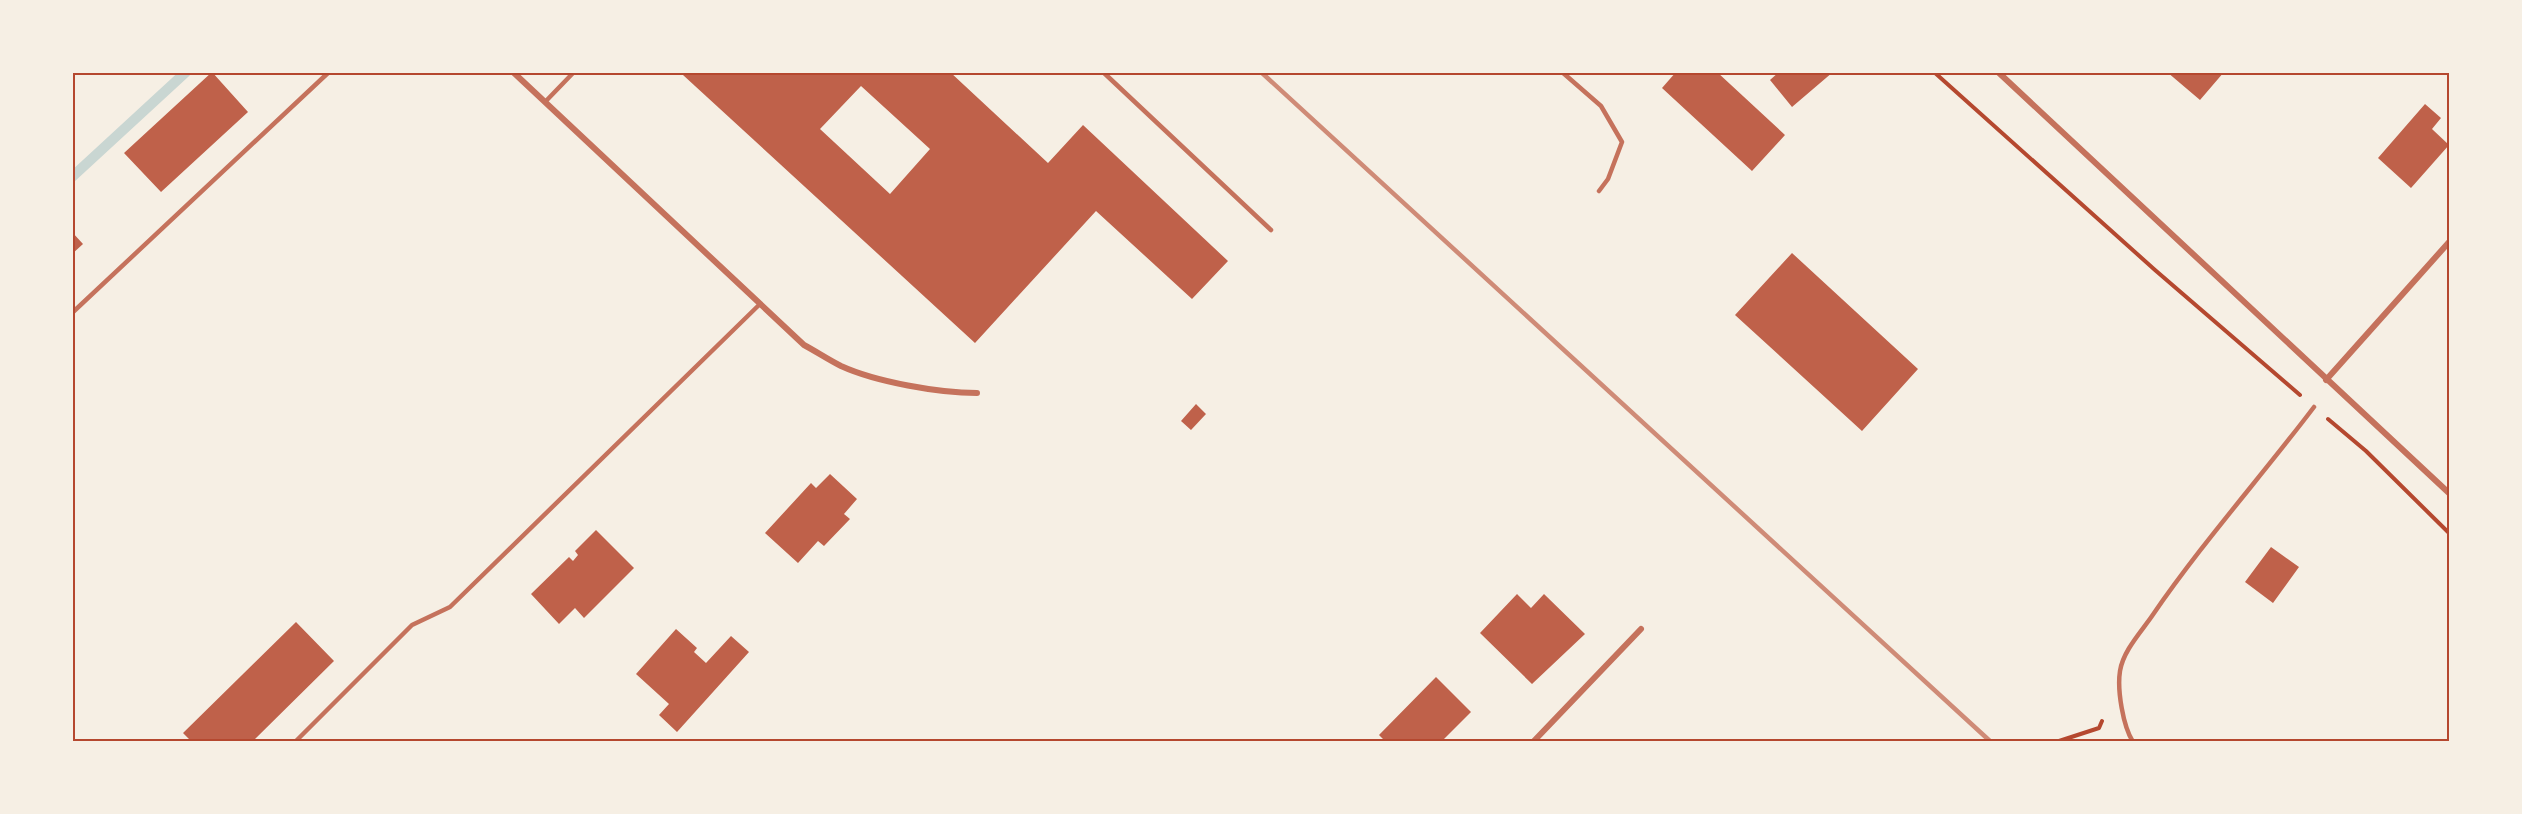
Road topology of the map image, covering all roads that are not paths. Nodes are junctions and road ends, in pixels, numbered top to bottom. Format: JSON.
{"nodes":[{"id":1,"x":329,"y":72,"type":"edge"},
{"id":2,"x":513,"y":72,"type":"edge"},
{"id":3,"x":574,"y":72,"type":"edge"},
{"id":4,"x":1103,"y":72,"type":"edge"},
{"id":5,"x":1562,"y":72,"type":"edge"},
{"id":6,"x":1998,"y":72,"type":"edge"},
{"id":7,"x":545,"y":102,"type":"junction"},
{"id":8,"x":1599,"y":191,"type":"dead end"},
{"id":9,"x":1271,"y":230,"type":"dead end"},
{"id":10,"x":2450,"y":242,"type":"edge"},
{"id":11,"x":760,"y":304,"type":"junction"},
{"id":12,"x":72,"y":313,"type":"edge"},
{"id":13,"x":2326,"y":380,"type":"junction"},
{"id":14,"x":977,"y":393,"type":"dead end"},
{"id":15,"x":2314,"y":407,"type":"road end"},
{"id":16,"x":2450,"y":494,"type":"edge"},
{"id":17,"x":1641,"y":629,"type":"dead end"},
{"id":18,"x":295,"y":742,"type":"edge"},
{"id":19,"x":1533,"y":742,"type":"edge"},
{"id":20,"x":2133,"y":742,"type":"edge"}],
"edges":[{"from":1,"to":12,"type":"lane"},
{"from":2,"to":7,"type":"street"},
{"from":3,"to":7,"type":"lane"},
{"from":4,"to":9,"type":"lane"},
{"from":5,"to":8,"type":"lane"},
{"from":6,"to":13,"type":"street"},
{"from":7,"to":11,"type":"street"},
{"from":10,"to":13,"type":"street"},
{"from":11,"to":14,"type":"street"},
{"from":11,"to":18,"type":"lane"},
{"from":13,"to":16,"type":"street"},
{"from":15,"to":20,"type":"lane"},
{"from":17,"to":19,"type":"street"}]}
